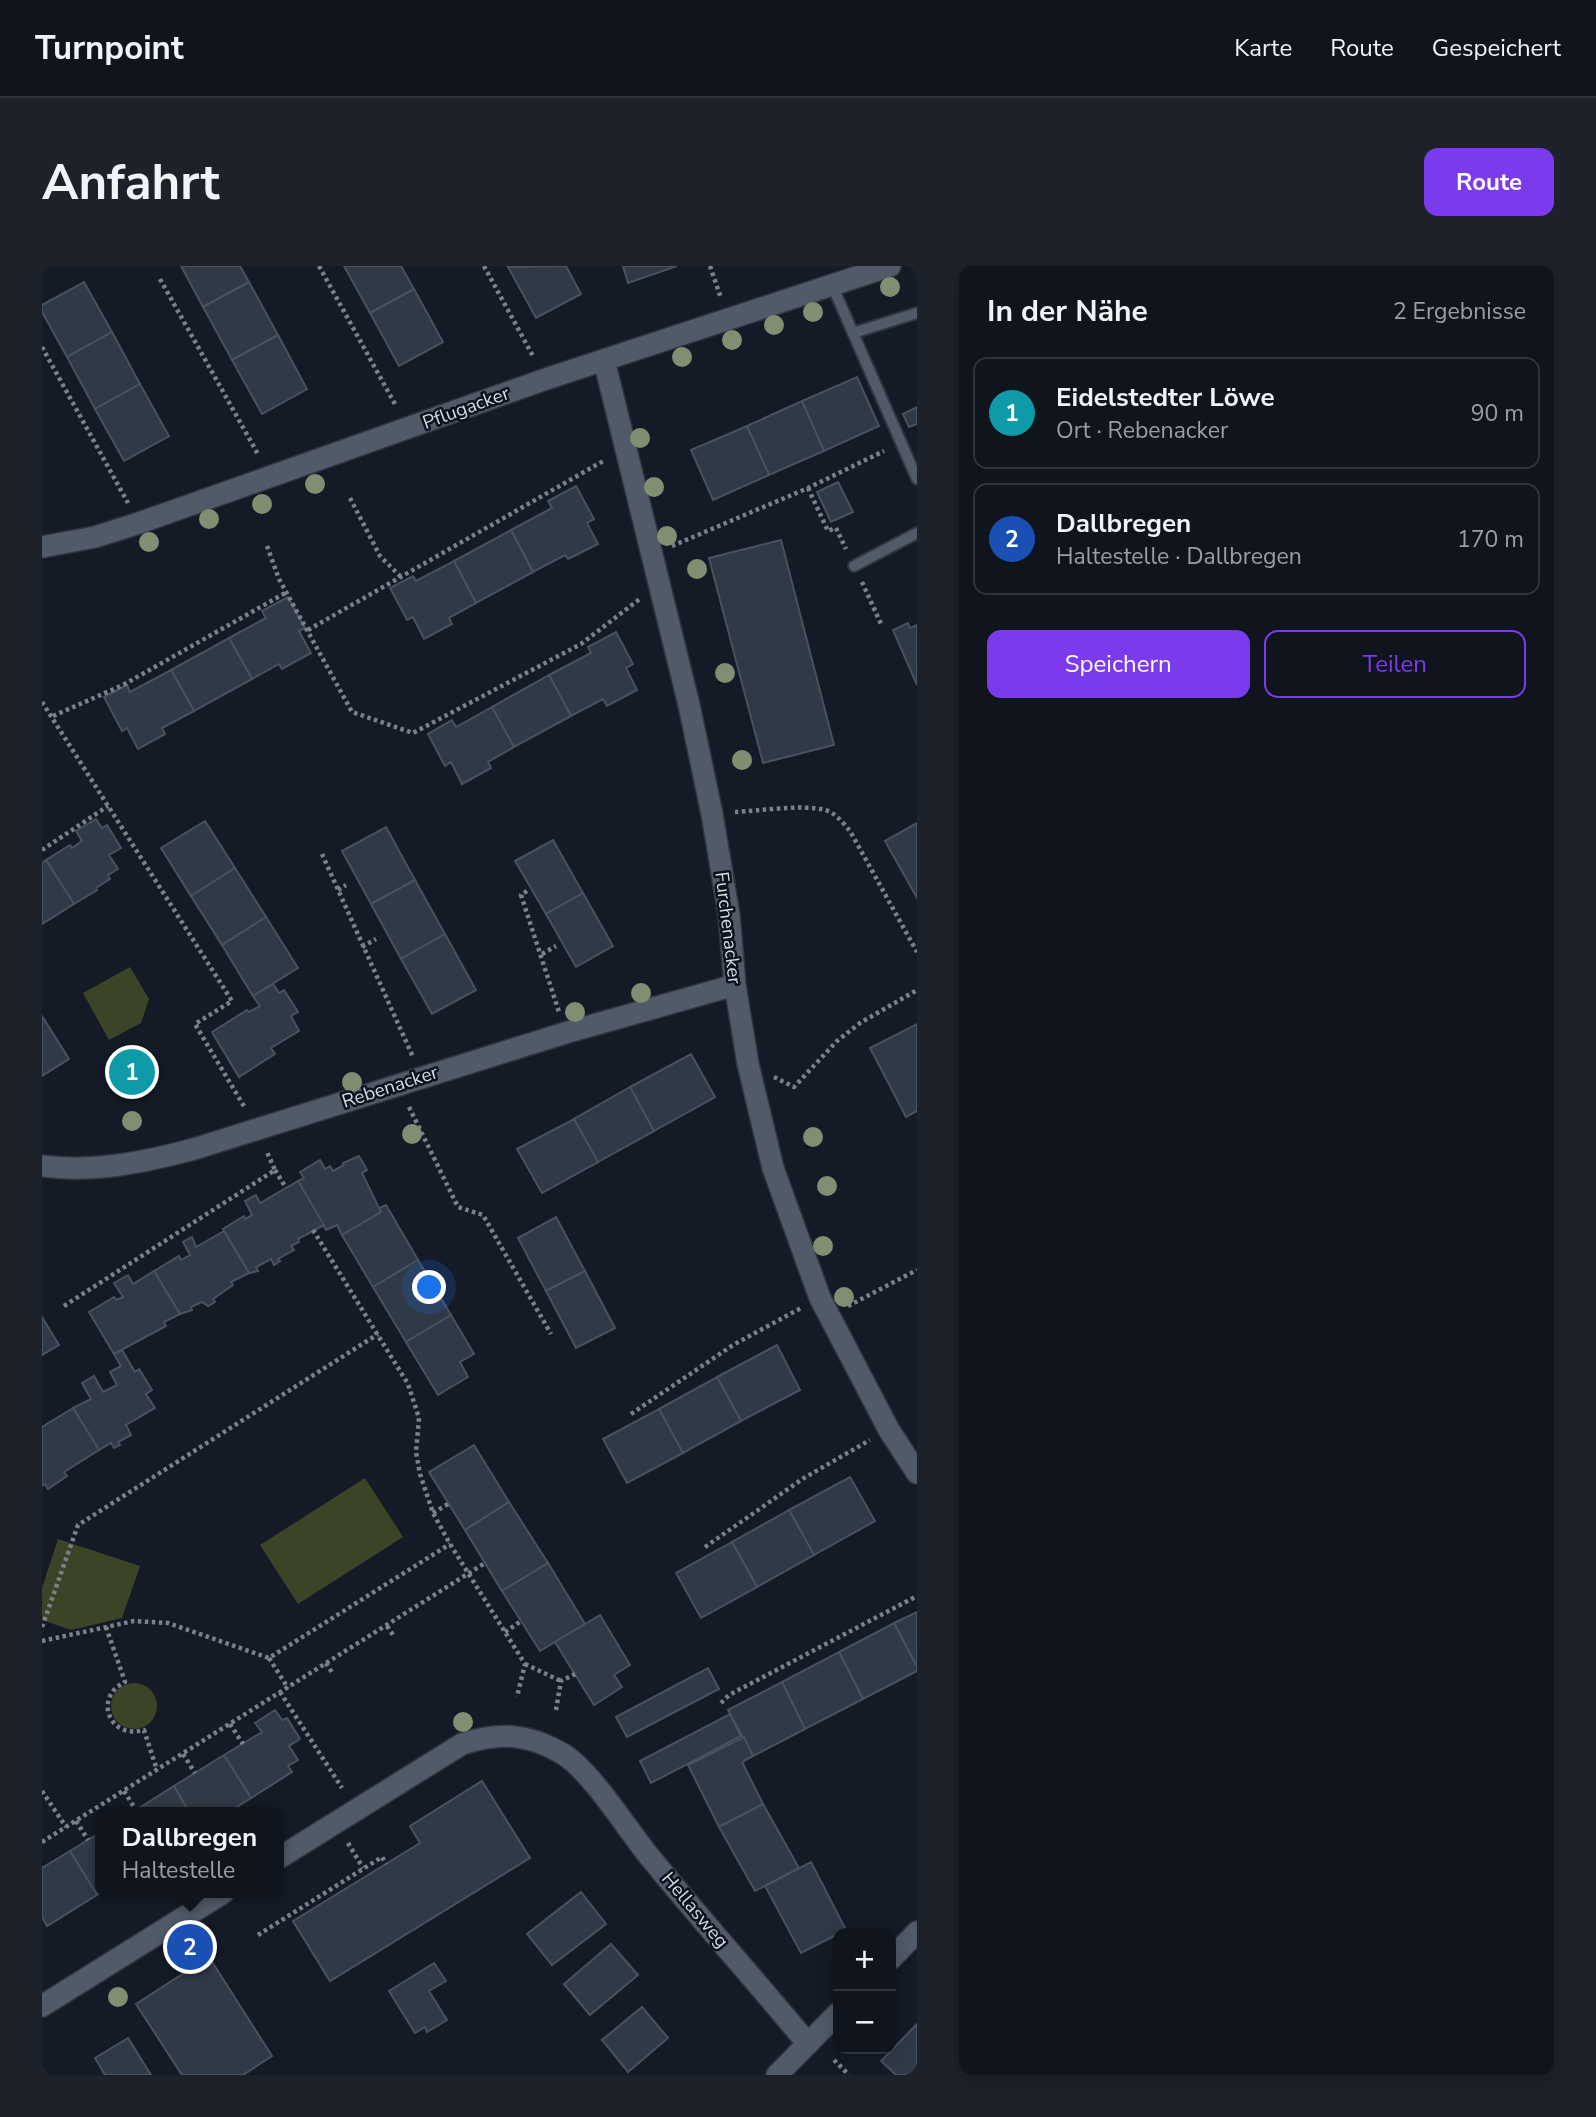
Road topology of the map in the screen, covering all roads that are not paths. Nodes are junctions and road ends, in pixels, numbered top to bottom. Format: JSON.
{"nodes":[{"id":1,"x":890,"y":266,"type":"edge"},
{"id":2,"x":832,"y":285,"type":"junction"},
{"id":3,"x":917,"y":313,"type":"edge"},
{"id":4,"x":853,"y":333,"type":"junction"},
{"id":5,"x":604,"y":360,"type":"junction"},
{"id":6,"x":917,"y":479,"type":"edge"},
{"id":7,"x":917,"y":533,"type":"edge"},
{"id":8,"x":42,"y":547,"type":"edge"},
{"id":9,"x":854,"y":566,"type":"dead end"},
{"id":10,"x":735,"y":985,"type":"junction"},
{"id":11,"x":42,"y":1166,"type":"edge"},
{"id":12,"x":917,"y":1473,"type":"edge"},
{"id":13,"x":284,"y":1855,"type":"edge"},
{"id":14,"x":215,"y":1898,"type":"edge"},
{"id":15,"x":917,"y":1932,"type":"edge"},
{"id":16,"x":896,"y":1954,"type":"edge"},
{"id":17,"x":42,"y":2006,"type":"edge"},
{"id":18,"x":833,"y":2018,"type":"edge"},
{"id":19,"x":808,"y":2044,"type":"junction"},
{"id":20,"x":777,"y":2075,"type":"edge"}],
"edges":[{"from":1,"to":2,"type":"street","name":"Pflugacker"},
{"from":2,"to":4,"type":"lane"},
{"from":2,"to":5,"type":"street","name":"Pflugacker"},
{"from":3,"to":4,"type":"lane"},
{"from":4,"to":6,"type":"lane"},
{"from":5,"to":8,"type":"street","name":"Pflugacker"},
{"from":5,"to":10,"type":"street","name":"Furchenacker"},
{"from":7,"to":9,"type":"lane"},
{"from":10,"to":11,"type":"street","name":"Rebenacker"},
{"from":10,"to":12,"type":"street","name":"Furchenacker"},
{"from":13,"to":19,"type":"street","name":"Hellasweg"},
{"from":14,"to":17,"type":"street"},
{"from":15,"to":16,"type":"street"},
{"from":18,"to":19,"type":"street"},
{"from":19,"to":20,"type":"street"}]}
